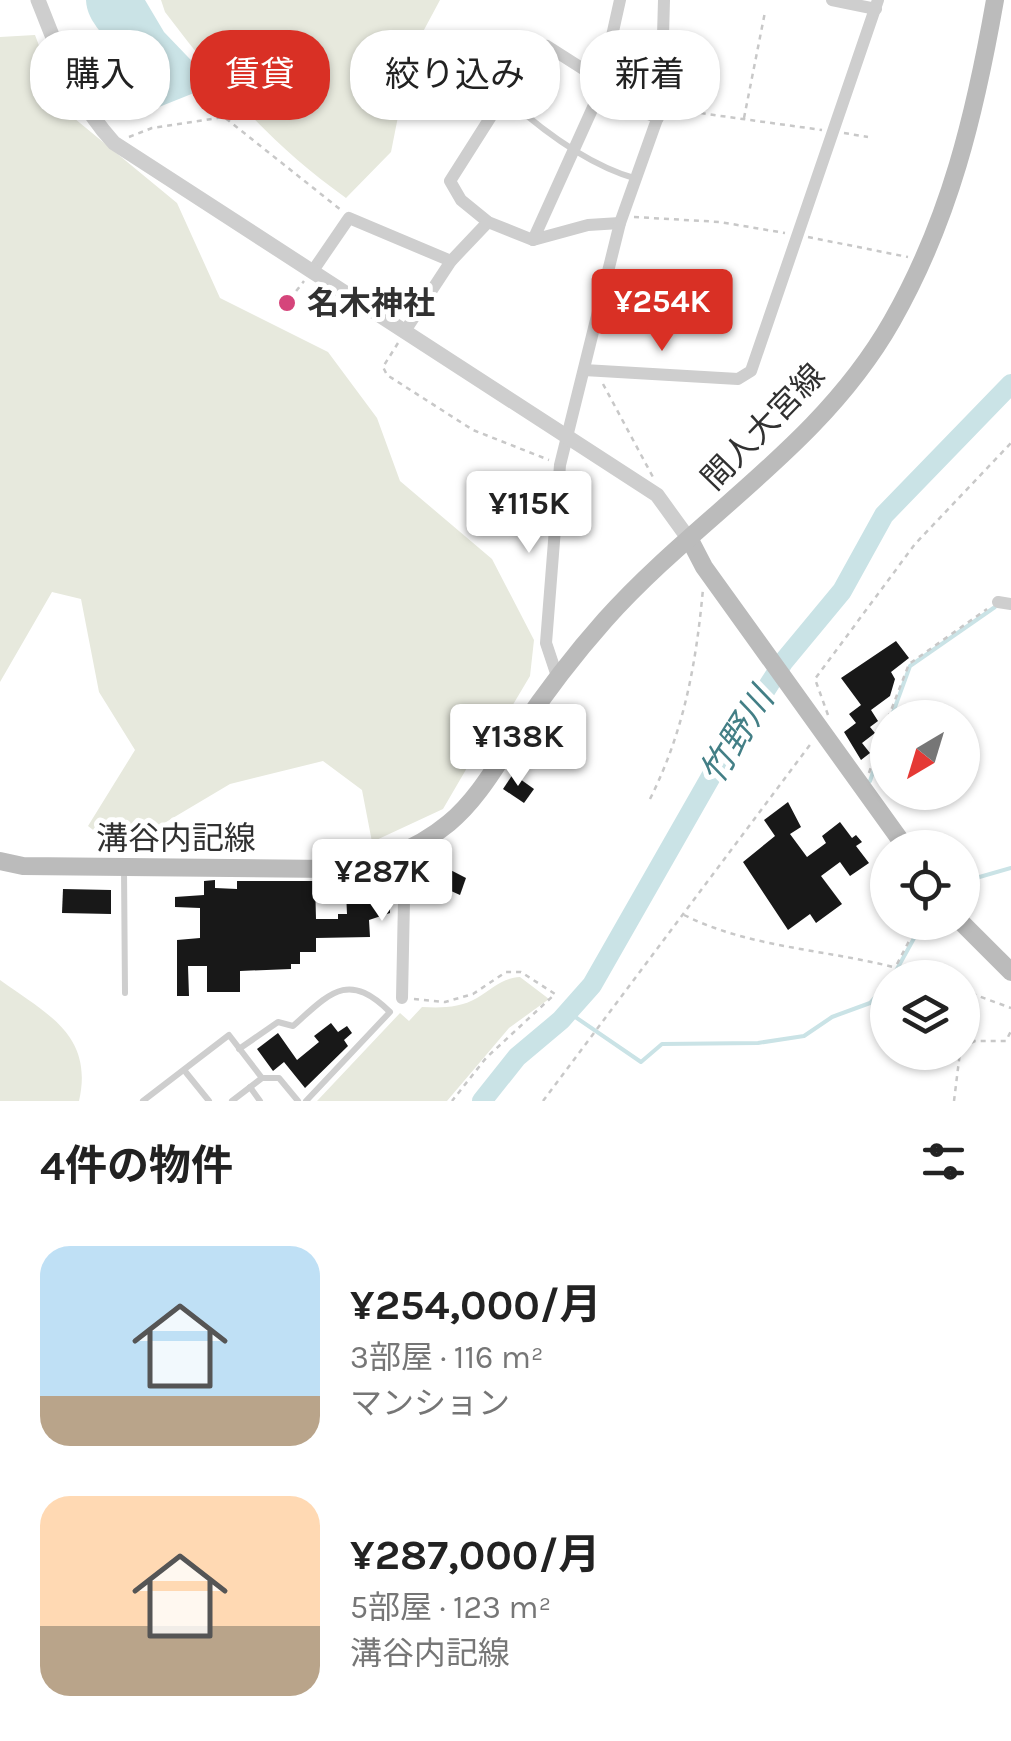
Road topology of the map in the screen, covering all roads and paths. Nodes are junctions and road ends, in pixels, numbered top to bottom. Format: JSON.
{"nodes":[{"id":1,"x":38,"y":0,"type":"edge"},
{"id":2,"x":620,"y":0,"type":"edge"},
{"id":3,"x":664,"y":0,"type":"edge"},
{"id":4,"x":832,"y":0,"type":"edge"},
{"id":5,"x":996,"y":0,"type":"edge"},
{"id":6,"x":877,"y":5,"type":"edge"},
{"id":7,"x":766,"y":12,"type":"dead end"},
{"id":8,"x":613,"y":30,"type":"edge"},
{"id":9,"x":663,"y":30,"type":"edge"},
{"id":10,"x":560,"y":57,"type":"edge"},
{"id":11,"x":580,"y":72,"type":"edge"},
{"id":12,"x":720,"y":117,"type":"edge"},
{"id":13,"x":744,"y":118,"type":"junction"},
{"id":14,"x":489,"y":120,"type":"edge"},
{"id":15,"x":531,"y":120,"type":"edge"},
{"id":16,"x":585,"y":120,"type":"edge"},
{"id":17,"x":658,"y":120,"type":"edge"},
{"id":18,"x":834,"y":132,"type":"junction"},
{"id":19,"x":868,"y":137,"type":"dead end"},
{"id":20,"x":114,"y":143,"type":"junction"},
{"id":21,"x":573,"y":146,"type":"junction"},
{"id":22,"x":637,"y":179,"type":"junction"},
{"id":23,"x":350,"y":218,"type":"junction"},
{"id":24,"x":622,"y":220,"type":"junction"},
{"id":25,"x":488,"y":222,"type":"junction"},
{"id":26,"x":798,"y":236,"type":"junction"},
{"id":27,"x":533,"y":240,"type":"junction"},
{"id":28,"x":924,"y":260,"type":"junction"},
{"id":29,"x":452,"y":261,"type":"junction"},
{"id":30,"x":312,"y":272,"type":"junction"},
{"id":31,"x":290,"y":299,"type":"dead end"},
{"id":32,"x":405,"y":331,"type":"junction"},
{"id":33,"x":590,"y":371,"type":"junction"},
{"id":34,"x":568,"y":434,"type":"junction"},
{"id":35,"x":1011,"y":443,"type":"edge"},
{"id":36,"x":560,"y":465,"type":"junction"},
{"id":37,"x":656,"y":495,"type":"junction"},
{"id":38,"x":691,"y":542,"type":"junction"},
{"id":39,"x":704,"y":567,"type":"junction"},
{"id":40,"x":1004,"y":603,"type":"edge"},
{"id":41,"x":557,"y":676,"type":"junction"},
{"id":42,"x":895,"y":700,"type":"edge"},
{"id":43,"x":822,"y":729,"type":"junction"},
{"id":44,"x":870,"y":770,"type":"edge"},
{"id":45,"x":864,"y":788,"type":"junction"},
{"id":46,"x":650,"y":799,"type":"dead end"},
{"id":47,"x":893,"y":830,"type":"edge"},
{"id":48,"x":404,"y":851,"type":"junction"},
{"id":49,"x":0,"y":861,"type":"edge"},
{"id":50,"x":124,"y":868,"type":"junction"},
{"id":51,"x":684,"y":915,"type":"junction"},
{"id":52,"x":979,"y":940,"type":"edge"},
{"id":53,"x":870,"y":961,"type":"edge"},
{"id":54,"x":1011,"y":972,"type":"edge"},
{"id":55,"x":125,"y":993,"type":"dead end"},
{"id":56,"x":980,"y":997,"type":"edge"},
{"id":57,"x":402,"y":998,"type":"junction"},
{"id":58,"x":1011,"y":1008,"type":"edge"},
{"id":59,"x":390,"y":1012,"type":"junction"},
{"id":60,"x":1011,"y":1030,"type":"edge"},
{"id":61,"x":980,"y":1041,"type":"edge"},
{"id":62,"x":239,"y":1050,"type":"junction"},
{"id":63,"x":184,"y":1070,"type":"junction"},
{"id":64,"x":958,"y":1070,"type":"edge"},
{"id":65,"x":262,"y":1078,"type":"junction"},
{"id":66,"x":250,"y":1087,"type":"junction"},
{"id":67,"x":143,"y":1101,"type":"edge"},
{"id":68,"x":208,"y":1101,"type":"edge"},
{"id":69,"x":232,"y":1101,"type":"edge"},
{"id":70,"x":260,"y":1101,"type":"edge"},
{"id":71,"x":298,"y":1101,"type":"edge"},
{"id":72,"x":306,"y":1101,"type":"edge"},
{"id":73,"x":452,"y":1101,"type":"edge"},
{"id":74,"x":543,"y":1101,"type":"edge"},
{"id":75,"x":954,"y":1101,"type":"edge"}],
"edges":[{"from":1,"to":20,"type":"street"},
{"from":2,"to":8,"type":"street"},
{"from":3,"to":9,"type":"street"},
{"from":4,"to":6,"type":"street"},
{"from":5,"to":28,"type":"main road","name":"間人大宮線"},
{"from":6,"to":18,"type":"street"},
{"from":7,"to":13,"type":"path"},
{"from":10,"to":11,"type":"street"},
{"from":12,"to":13,"type":"path"},
{"from":13,"to":18,"type":"path"},
{"from":14,"to":25,"type":"street"},
{"from":15,"to":21,"type":"lane"},
{"from":16,"to":21,"type":"street"},
{"from":17,"to":22,"type":"street"},
{"from":18,"to":19,"type":"path"},
{"from":18,"to":26,"type":"street"},
{"from":20,"to":23,"type":"path"},
{"from":20,"to":30,"type":"street"},
{"from":21,"to":22,"type":"lane"},
{"from":21,"to":27,"type":"street"},
{"from":22,"to":24,"type":"street"},
{"from":23,"to":29,"type":"street"},
{"from":23,"to":30,"type":"street"},
{"from":24,"to":26,"type":"path"},
{"from":24,"to":27,"type":"street"},
{"from":24,"to":33,"type":"street"},
{"from":25,"to":27,"type":"street"},
{"from":25,"to":29,"type":"street"},
{"from":26,"to":28,"type":"path"},
{"from":26,"to":33,"type":"street"},
{"from":28,"to":38,"type":"main road","name":"間人大宮線"},
{"from":29,"to":32,"type":"street"},
{"from":30,"to":31,"type":"path"},
{"from":30,"to":32,"type":"street"},
{"from":32,"to":34,"type":"street"},
{"from":32,"to":36,"type":"path"},
{"from":33,"to":34,"type":"street"},
{"from":33,"to":37,"type":"path"},
{"from":34,"to":36,"type":"street"},
{"from":34,"to":37,"type":"street"},
{"from":35,"to":43,"type":"path"},
{"from":36,"to":41,"type":"street"},
{"from":37,"to":38,"type":"street"},
{"from":38,"to":39,"type":"main road"},
{"from":38,"to":41,"type":"main road","name":"溝谷内記線"},
{"from":39,"to":43,"type":"main road"},
{"from":39,"to":46,"type":"path"},
{"from":40,"to":42,"type":"path"},
{"from":41,"to":48,"type":"main road","name":"溝谷内記線"},
{"from":43,"to":45,"type":"main road"},
{"from":43,"to":51,"type":"path"},
{"from":44,"to":45,"type":"path"},
{"from":45,"to":47,"type":"main road"},
{"from":48,"to":50,"type":"main road","name":"溝谷内記線"},
{"from":48,"to":57,"type":"street"},
{"from":49,"to":50,"type":"main road","name":"溝谷内記線"},
{"from":50,"to":55,"type":"lane"},
{"from":51,"to":53,"type":"path"},
{"from":51,"to":74,"type":"path"},
{"from":52,"to":54,"type":"main road"},
{"from":56,"to":58,"type":"path"},
{"from":57,"to":59,"type":"lane"},
{"from":57,"to":73,"type":"path"},
{"from":59,"to":62,"type":"lane"},
{"from":59,"to":72,"type":"lane"},
{"from":60,"to":61,"type":"path"},
{"from":62,"to":63,"type":"lane"},
{"from":62,"to":65,"type":"lane"},
{"from":63,"to":67,"type":"lane"},
{"from":63,"to":68,"type":"lane"},
{"from":64,"to":75,"type":"path"},
{"from":65,"to":66,"type":"lane"},
{"from":65,"to":71,"type":"lane"},
{"from":66,"to":69,"type":"lane"},
{"from":66,"to":70,"type":"lane"}]}
